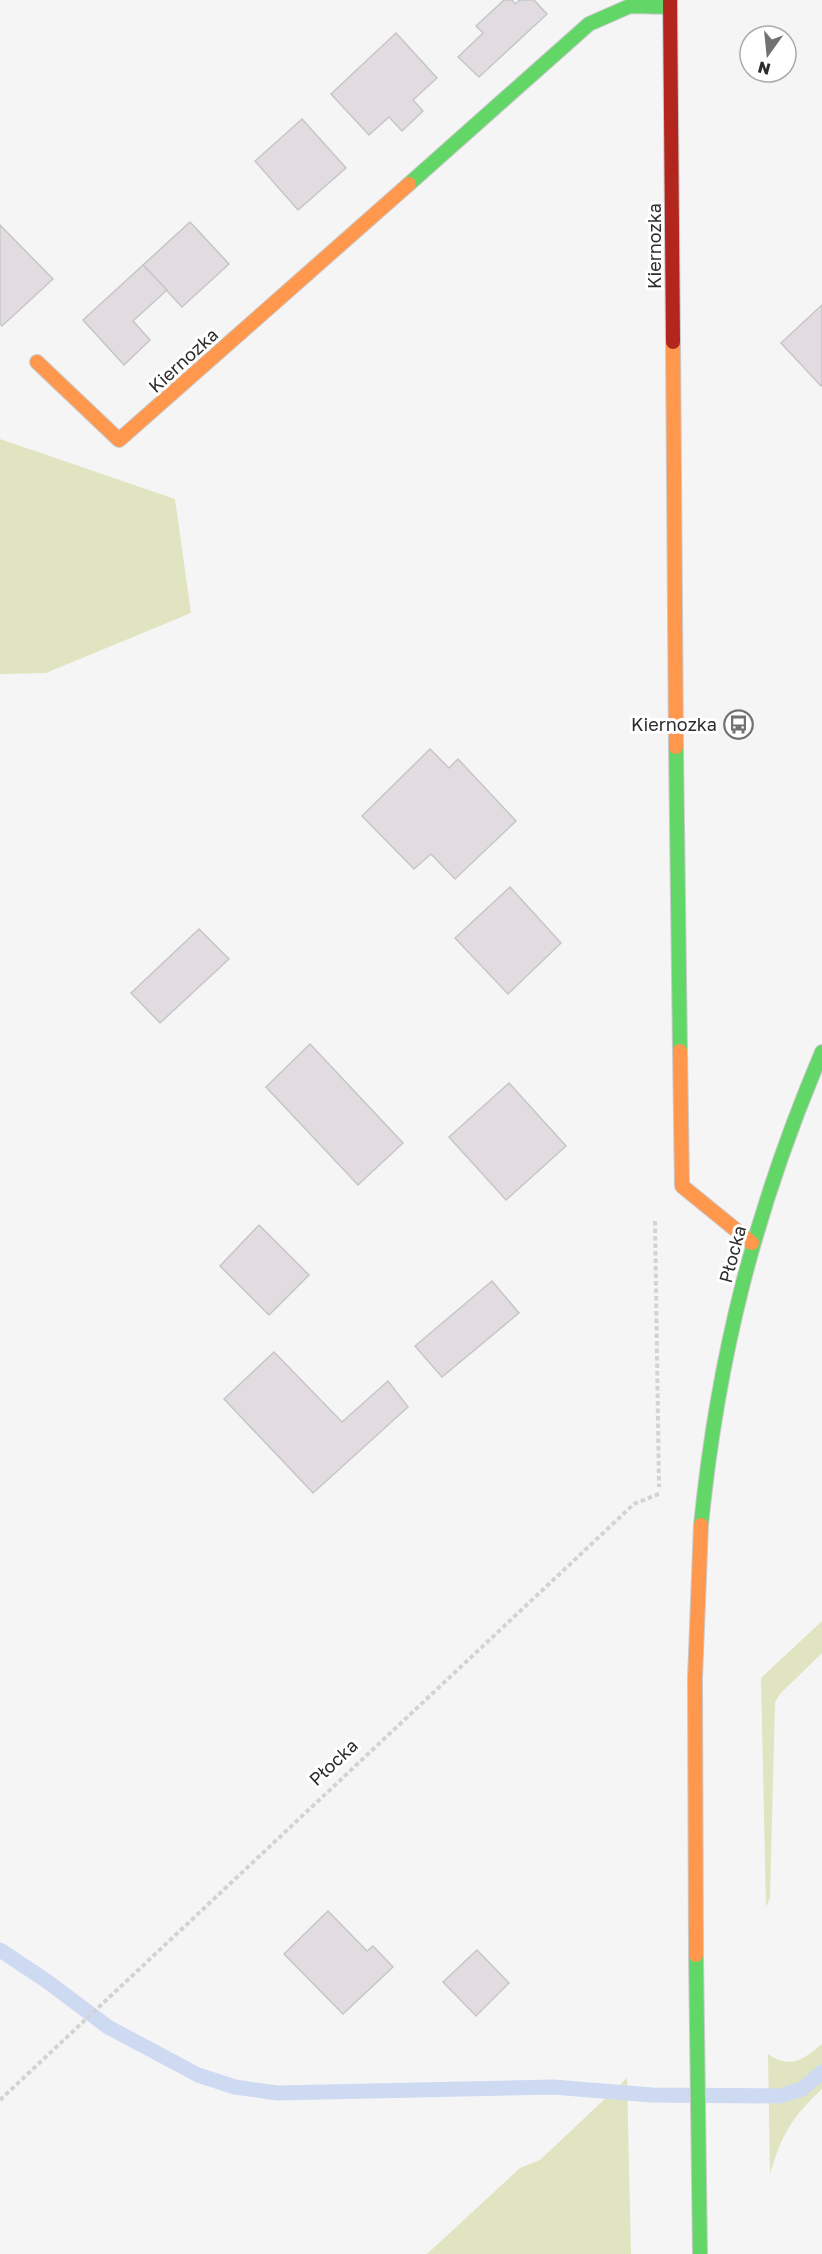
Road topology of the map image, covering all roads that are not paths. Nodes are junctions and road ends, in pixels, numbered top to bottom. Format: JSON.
{"nodes":[{"id":1,"x":670,"y":4,"type":"edge"},
{"id":2,"x":37,"y":362,"type":"dead end"},
{"id":3,"x":822,"y":1052,"type":"edge"},
{"id":4,"x":752,"y":1243,"type":"junction"},
{"id":5,"x":700,"y":2254,"type":"edge"}],
"edges":[{"from":1,"to":2,"type":"street","name":"Kiernozka"},
{"from":1,"to":4,"type":"street","name":"Kiernozka"},
{"from":3,"to":4,"type":"street","name":"Płocka"},
{"from":4,"to":5,"type":"street","name":"Płocka"}]}
